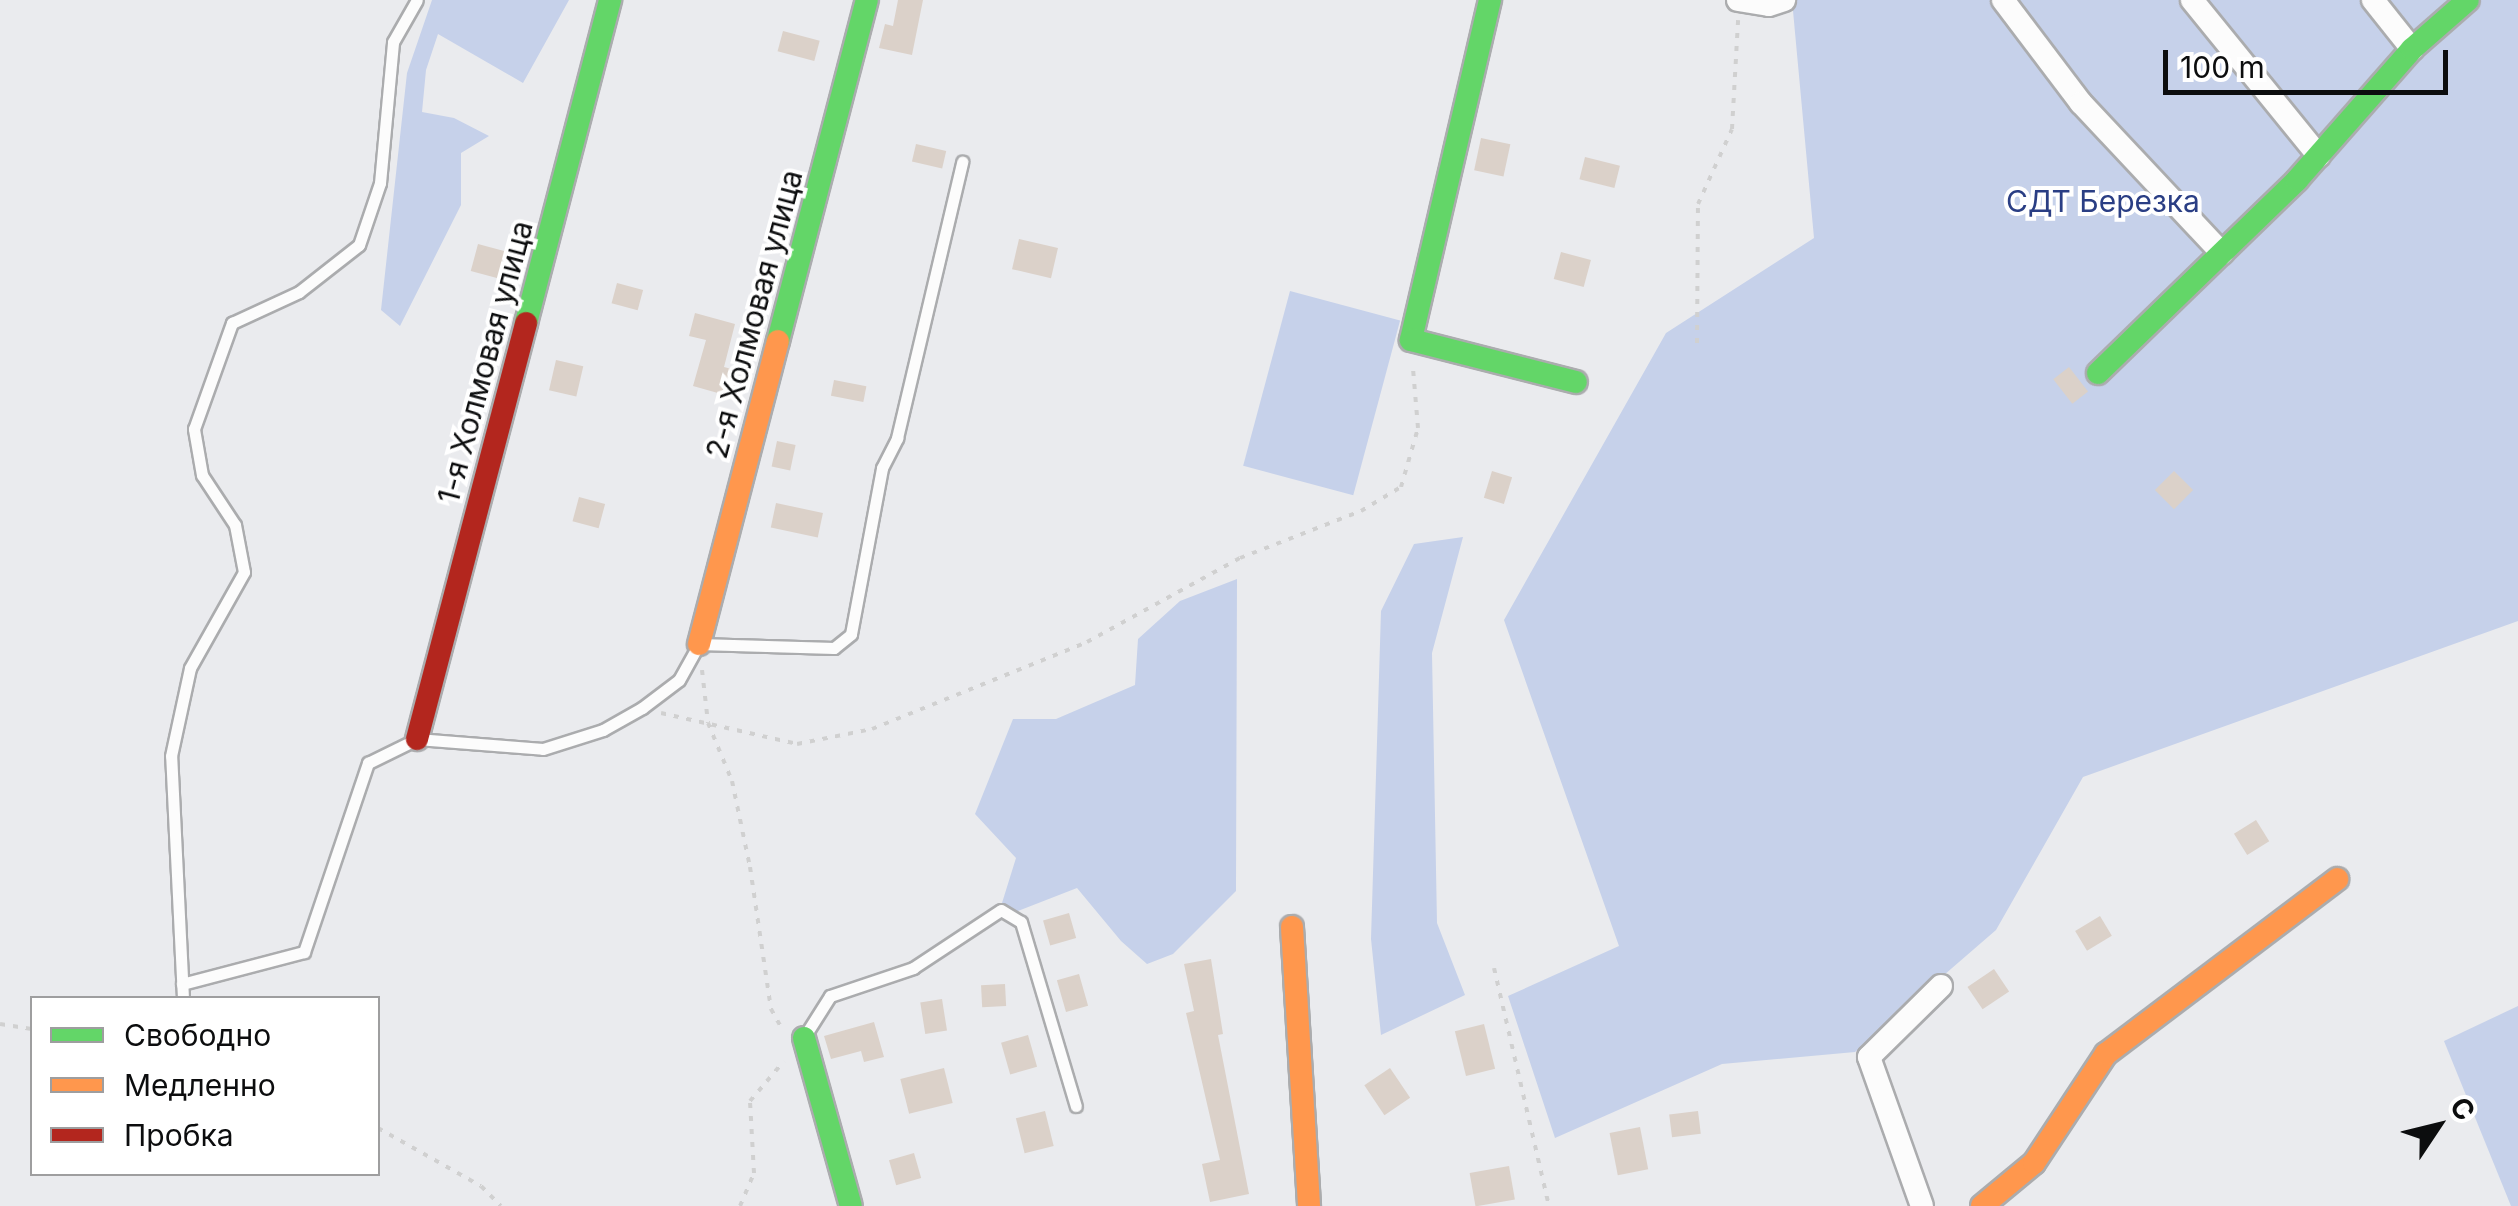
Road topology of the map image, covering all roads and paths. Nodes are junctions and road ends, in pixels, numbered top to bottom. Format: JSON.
{"nodes":[{"id":1,"x":418,"y":0,"type":"edge"},
{"id":2,"x":610,"y":0,"type":"edge"},
{"id":3,"x":868,"y":0,"type":"edge"},
{"id":4,"x":1490,"y":0,"type":"edge"},
{"id":5,"x":1738,"y":0,"type":"edge"},
{"id":6,"x":1784,"y":0,"type":"edge"},
{"id":7,"x":2003,"y":0,"type":"edge"},
{"id":8,"x":2192,"y":0,"type":"edge"},
{"id":9,"x":2373,"y":0,"type":"edge"},
{"id":10,"x":2468,"y":0,"type":"edge"},
{"id":11,"x":2412,"y":49,"type":"junction"},
{"id":12,"x":2318,"y":156,"type":"junction"},
{"id":13,"x":962,"y":162,"type":"dead end"},
{"id":14,"x":2222,"y":253,"type":"junction"},
{"id":15,"x":1411,"y":340,"type":"junction"},
{"id":16,"x":1698,"y":343,"type":"dead end"},
{"id":17,"x":2098,"y":372,"type":"dead end"},
{"id":18,"x":1576,"y":382,"type":"dead end"},
{"id":19,"x":699,"y":644,"type":"junction"},
{"id":20,"x":642,"y":708,"type":"junction"},
{"id":21,"x":708,"y":723,"type":"junction"},
{"id":22,"x":417,"y":739,"type":"junction"},
{"id":23,"x":2337,"y":879,"type":"dead end"},
{"id":24,"x":1292,"y":927,"type":"dead end"},
{"id":25,"x":1494,"y":968,"type":"dead end"},
{"id":26,"x":182,"y":984,"type":"junction"},
{"id":27,"x":1942,"y":986,"type":"dead end"},
{"id":28,"x":183,"y":996,"type":"edge"},
{"id":29,"x":0,"y":1024,"type":"edge"},
{"id":30,"x":30,"y":1029,"type":"edge"},
{"id":31,"x":799,"y":1044,"type":"junction"},
{"id":32,"x":1076,"y":1106,"type":"dead end"},
{"id":33,"x":380,"y":1129,"type":"edge"},
{"id":34,"x":500,"y":1206,"type":"edge"},
{"id":35,"x":740,"y":1206,"type":"edge"},
{"id":36,"x":851,"y":1206,"type":"edge"},
{"id":37,"x":1309,"y":1206,"type":"edge"},
{"id":38,"x":1548,"y":1206,"type":"edge"},
{"id":39,"x":1922,"y":1206,"type":"edge"},
{"id":40,"x":1982,"y":1206,"type":"edge"}],
"edges":[{"from":1,"to":26,"type":"lane"},
{"from":2,"to":22,"type":"street","name":"1-я Холмовая улица"},
{"from":3,"to":19,"type":"street","name":"2-я Холмовая улица"},
{"from":4,"to":15,"type":"street"},
{"from":5,"to":6,"type":"street"},
{"from":5,"to":16,"type":"path"},
{"from":7,"to":14,"type":"street"},
{"from":8,"to":12,"type":"street"},
{"from":9,"to":11,"type":"street"},
{"from":10,"to":11,"type":"street"},
{"from":11,"to":12,"type":"street"},
{"from":12,"to":14,"type":"street"},
{"from":13,"to":19,"type":"lane"},
{"from":14,"to":17,"type":"street"},
{"from":15,"to":18,"type":"street"},
{"from":15,"to":21,"type":"path"},
{"from":19,"to":20,"type":"lane"},
{"from":19,"to":21,"type":"path"},
{"from":20,"to":21,"type":"path"},
{"from":20,"to":22,"type":"lane"},
{"from":21,"to":31,"type":"path"},
{"from":22,"to":26,"type":"lane"},
{"from":23,"to":40,"type":"street"},
{"from":24,"to":37,"type":"street"},
{"from":25,"to":38,"type":"path"},
{"from":26,"to":28,"type":"lane"},
{"from":27,"to":39,"type":"street"},
{"from":29,"to":30,"type":"path"},
{"from":31,"to":32,"type":"lane"},
{"from":31,"to":35,"type":"path"},
{"from":31,"to":36,"type":"street"},
{"from":33,"to":34,"type":"path"}]}
